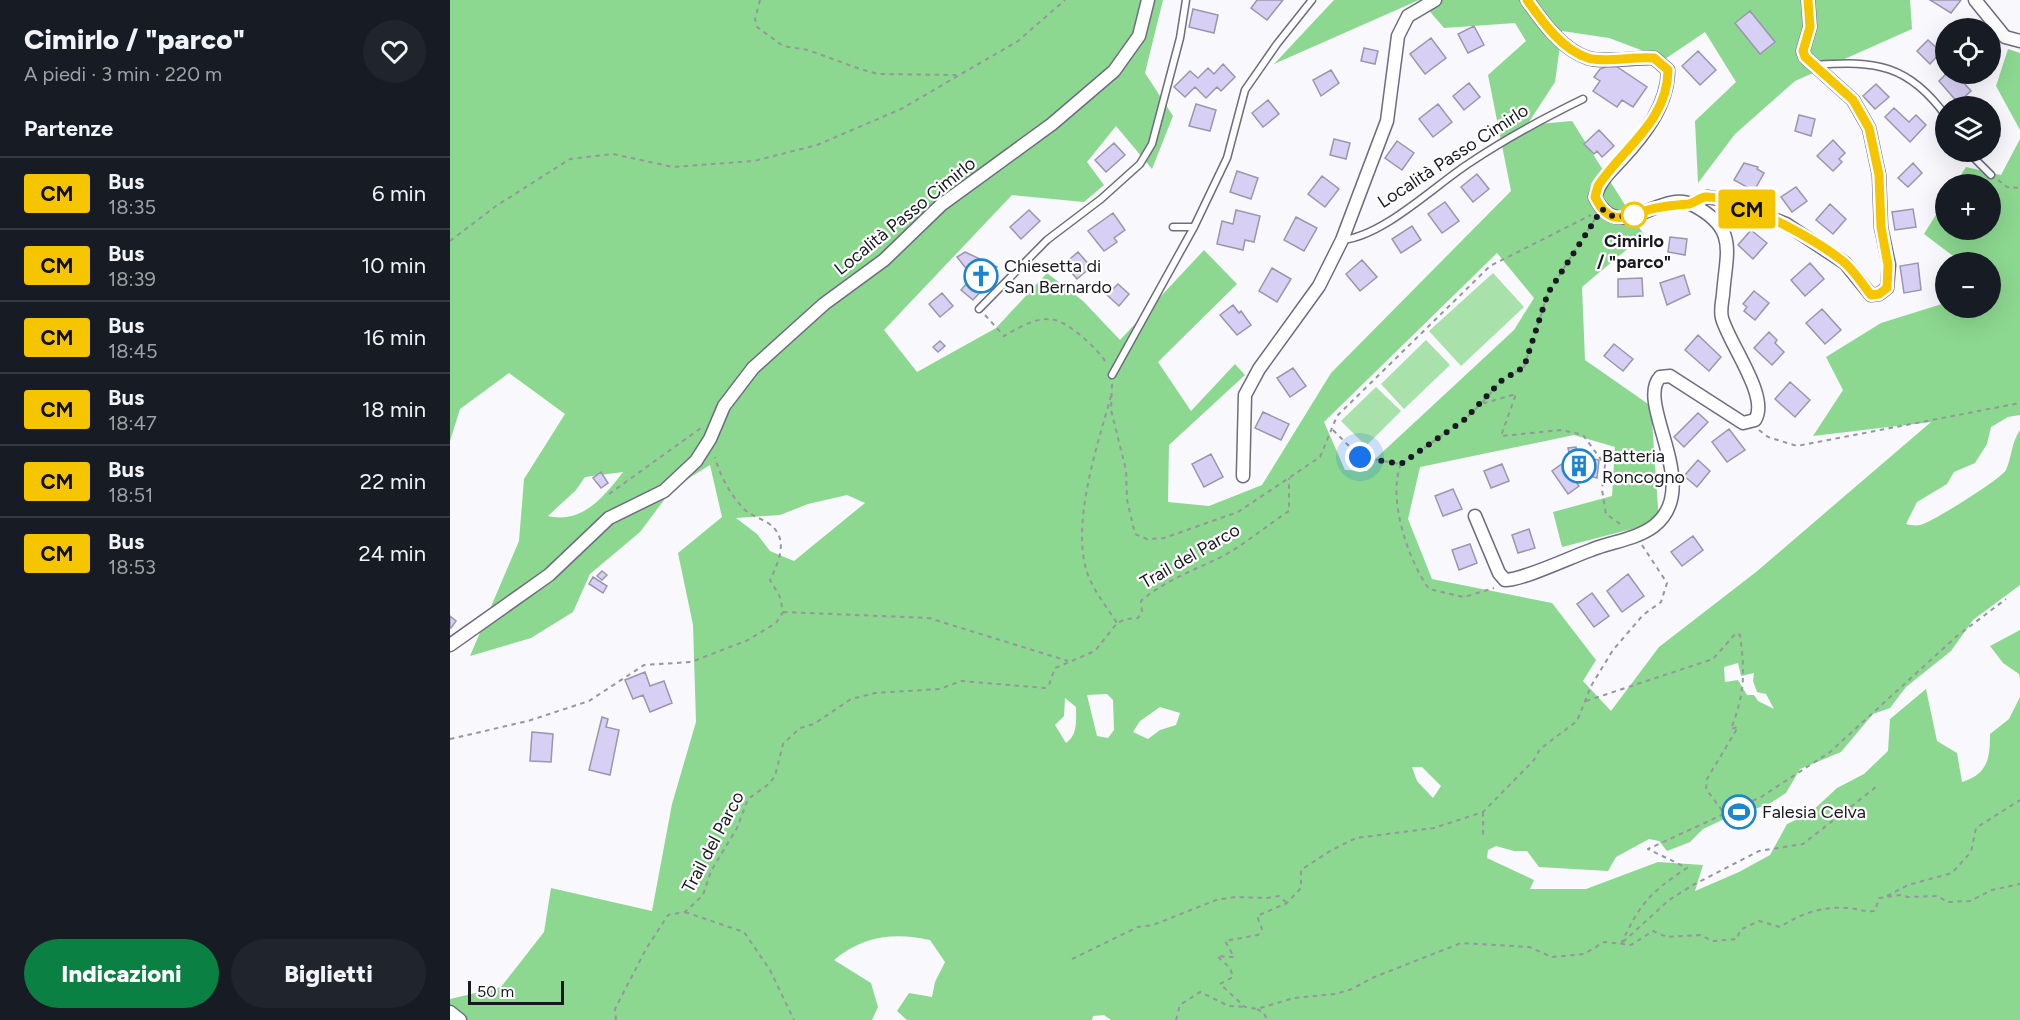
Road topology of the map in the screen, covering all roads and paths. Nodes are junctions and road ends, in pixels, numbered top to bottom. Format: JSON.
{"nodes":[{"id":1,"x":760,"y":0,"type":"edge"},
{"id":2,"x":1065,"y":0,"type":"edge"},
{"id":3,"x":1148,"y":0,"type":"edge"},
{"id":4,"x":1186,"y":0,"type":"edge"},
{"id":5,"x":1312,"y":0,"type":"edge"},
{"id":6,"x":1435,"y":0,"type":"edge"},
{"id":7,"x":1527,"y":0,"type":"edge"},
{"id":8,"x":1808,"y":0,"type":"edge"},
{"id":9,"x":1975,"y":0,"type":"edge"},
{"id":10,"x":2020,"y":41,"type":"edge"},
{"id":11,"x":1816,"y":65,"type":"junction"},
{"id":12,"x":956,"y":75,"type":"junction"},
{"id":13,"x":1583,"y":99,"type":"dead end"},
{"id":14,"x":1935,"y":102,"type":"edge"},
{"id":15,"x":1978,"y":162,"type":"edge"},
{"id":16,"x":1990,"y":174,"type":"edge"},
{"id":17,"x":2001,"y":182,"type":"edge"},
{"id":18,"x":2020,"y":188,"type":"edge"},
{"id":19,"x":1691,"y":204,"type":"junction"},
{"id":20,"x":1602,"y":209,"type":"junction"},
{"id":21,"x":1173,"y":227,"type":"dead end"},
{"id":22,"x":1194,"y":227,"type":"junction"},
{"id":23,"x":1342,"y":240,"type":"junction"},
{"id":24,"x":450,"y":241,"type":"edge"},
{"id":25,"x":979,"y":309,"type":"joint"},
{"id":26,"x":1112,"y":375,"type":"junction"},
{"id":27,"x":1112,"y":391,"type":"junction"},
{"id":28,"x":2020,"y":403,"type":"edge"},
{"id":29,"x":1481,"y":404,"type":"junction"},
{"id":30,"x":719,"y":417,"type":"junction"},
{"id":31,"x":1750,"y":423,"type":"junction"},
{"id":32,"x":1333,"y":429,"type":"junction"},
{"id":33,"x":710,"y":440,"type":"junction"},
{"id":34,"x":1401,"y":464,"type":"junction"},
{"id":35,"x":1243,"y":476,"type":"dead end"},
{"id":36,"x":1289,"y":478,"type":"junction"},
{"id":37,"x":609,"y":494,"type":"dead end"},
{"id":38,"x":1475,"y":516,"type":"dead end"},
{"id":39,"x":1636,"y":536,"type":"junction"},
{"id":40,"x":1509,"y":580,"type":"junction"},
{"id":41,"x":2006,"y":599,"type":"dead end"},
{"id":42,"x":783,"y":612,"type":"junction"},
{"id":43,"x":1117,"y":623,"type":"junction"},
{"id":44,"x":450,"y":645,"type":"edge"},
{"id":45,"x":1069,"y":661,"type":"junction"},
{"id":46,"x":1586,"y":701,"type":"junction"},
{"id":47,"x":450,"y":739,"type":"edge"},
{"id":48,"x":1876,"y":787,"type":"dead end"},
{"id":49,"x":2020,"y":800,"type":"edge"},
{"id":50,"x":1483,"y":812,"type":"junction"},
{"id":51,"x":1724,"y":814,"type":"junction"},
{"id":52,"x":1483,"y":839,"type":"dead end"},
{"id":53,"x":2020,"y":884,"type":"edge"},
{"id":54,"x":1884,"y":898,"type":"junction"},
{"id":55,"x":1287,"y":903,"type":"junction"},
{"id":56,"x":685,"y":912,"type":"junction"},
{"id":57,"x":1171,"y":918,"type":"junction"},
{"id":58,"x":1173,"y":922,"type":"dead end"},
{"id":59,"x":1621,"y":944,"type":"junction"},
{"id":60,"x":1072,"y":959,"type":"dead end"},
{"id":61,"x":1245,"y":1007,"type":"junction"},
{"id":62,"x":1257,"y":1009,"type":"junction"},
{"id":63,"x":450,"y":1012,"type":"edge"},
{"id":64,"x":460,"y":1020,"type":"edge"},
{"id":65,"x":616,"y":1020,"type":"edge"},
{"id":66,"x":794,"y":1020,"type":"edge"},
{"id":67,"x":1176,"y":1020,"type":"edge"},
{"id":68,"x":1267,"y":1020,"type":"edge"}],
"edges":[{"from":1,"to":12,"type":"path"},
{"from":2,"to":12,"type":"path"},
{"from":3,"to":30,"type":"street","name":"Località Passo Cimirlo"},
{"from":4,"to":25,"type":"lane"},
{"from":5,"to":22,"type":"lane"},
{"from":6,"to":23,"type":"street","name":"Località Passo Cimirlo"},
{"from":7,"to":20,"type":"street"},
{"from":8,"to":11,"type":"street"},
{"from":9,"to":10,"type":"street"},
{"from":11,"to":14,"type":"lane"},
{"from":11,"to":19,"type":"street"},
{"from":12,"to":24,"type":"path"},
{"from":13,"to":23,"type":"lane","name":"Località Passo Cimirlo"},
{"from":15,"to":16,"type":"lane"},
{"from":17,"to":18,"type":"path"},
{"from":19,"to":20,"type":"street"},
{"from":19,"to":31,"type":"street"},
{"from":20,"to":29,"type":"path"},
{"from":20,"to":32,"type":"path"},
{"from":21,"to":22,"type":"lane"},
{"from":22,"to":26,"type":"lane"},
{"from":23,"to":35,"type":"street","name":"Località Passo Cimirlo"},
{"from":25,"to":26,"type":"path"},
{"from":26,"to":27,"type":"path"},
{"from":27,"to":36,"type":"path"},
{"from":27,"to":43,"type":"path"},
{"from":28,"to":31,"type":"path"},
{"from":29,"to":34,"type":"path"},
{"from":29,"to":39,"type":"path"},
{"from":30,"to":33,"type":"street","name":"Località Passo Cimirlo"},
{"from":30,"to":37,"type":"path"},
{"from":31,"to":39,"type":"street"},
{"from":32,"to":34,"type":"path"},
{"from":32,"to":36,"type":"path"},
{"from":33,"to":42,"type":"path"},
{"from":33,"to":44,"type":"street","name":"Località Passo Cimirlo"},
{"from":34,"to":40,"type":"path"},
{"from":36,"to":43,"type":"path","name":"Trail del Parco"},
{"from":38,"to":40,"type":"street"},
{"from":39,"to":40,"type":"street"},
{"from":39,"to":46,"type":"path"},
{"from":41,"to":51,"type":"path"},
{"from":42,"to":45,"type":"path"},
{"from":42,"to":47,"type":"path"},
{"from":43,"to":45,"type":"path","name":"Trail del Parco"},
{"from":45,"to":56,"type":"path","name":"Trail del Parco"},
{"from":46,"to":50,"type":"path"},
{"from":46,"to":51,"type":"path"},
{"from":48,"to":59,"type":"path"},
{"from":49,"to":54,"type":"path"},
{"from":50,"to":52,"type":"path"},
{"from":50,"to":55,"type":"path"},
{"from":51,"to":59,"type":"path"},
{"from":53,"to":54,"type":"path"},
{"from":54,"to":59,"type":"path"},
{"from":55,"to":57,"type":"path"},
{"from":55,"to":61,"type":"path"},
{"from":56,"to":65,"type":"path","name":"Trail del Parco"},
{"from":56,"to":66,"type":"path"},
{"from":57,"to":58,"type":"path"},
{"from":57,"to":60,"type":"path"},
{"from":59,"to":62,"type":"path"},
{"from":61,"to":62,"type":"path"},
{"from":61,"to":67,"type":"path"},
{"from":62,"to":68,"type":"path"},
{"from":63,"to":64,"type":"street"}]}
